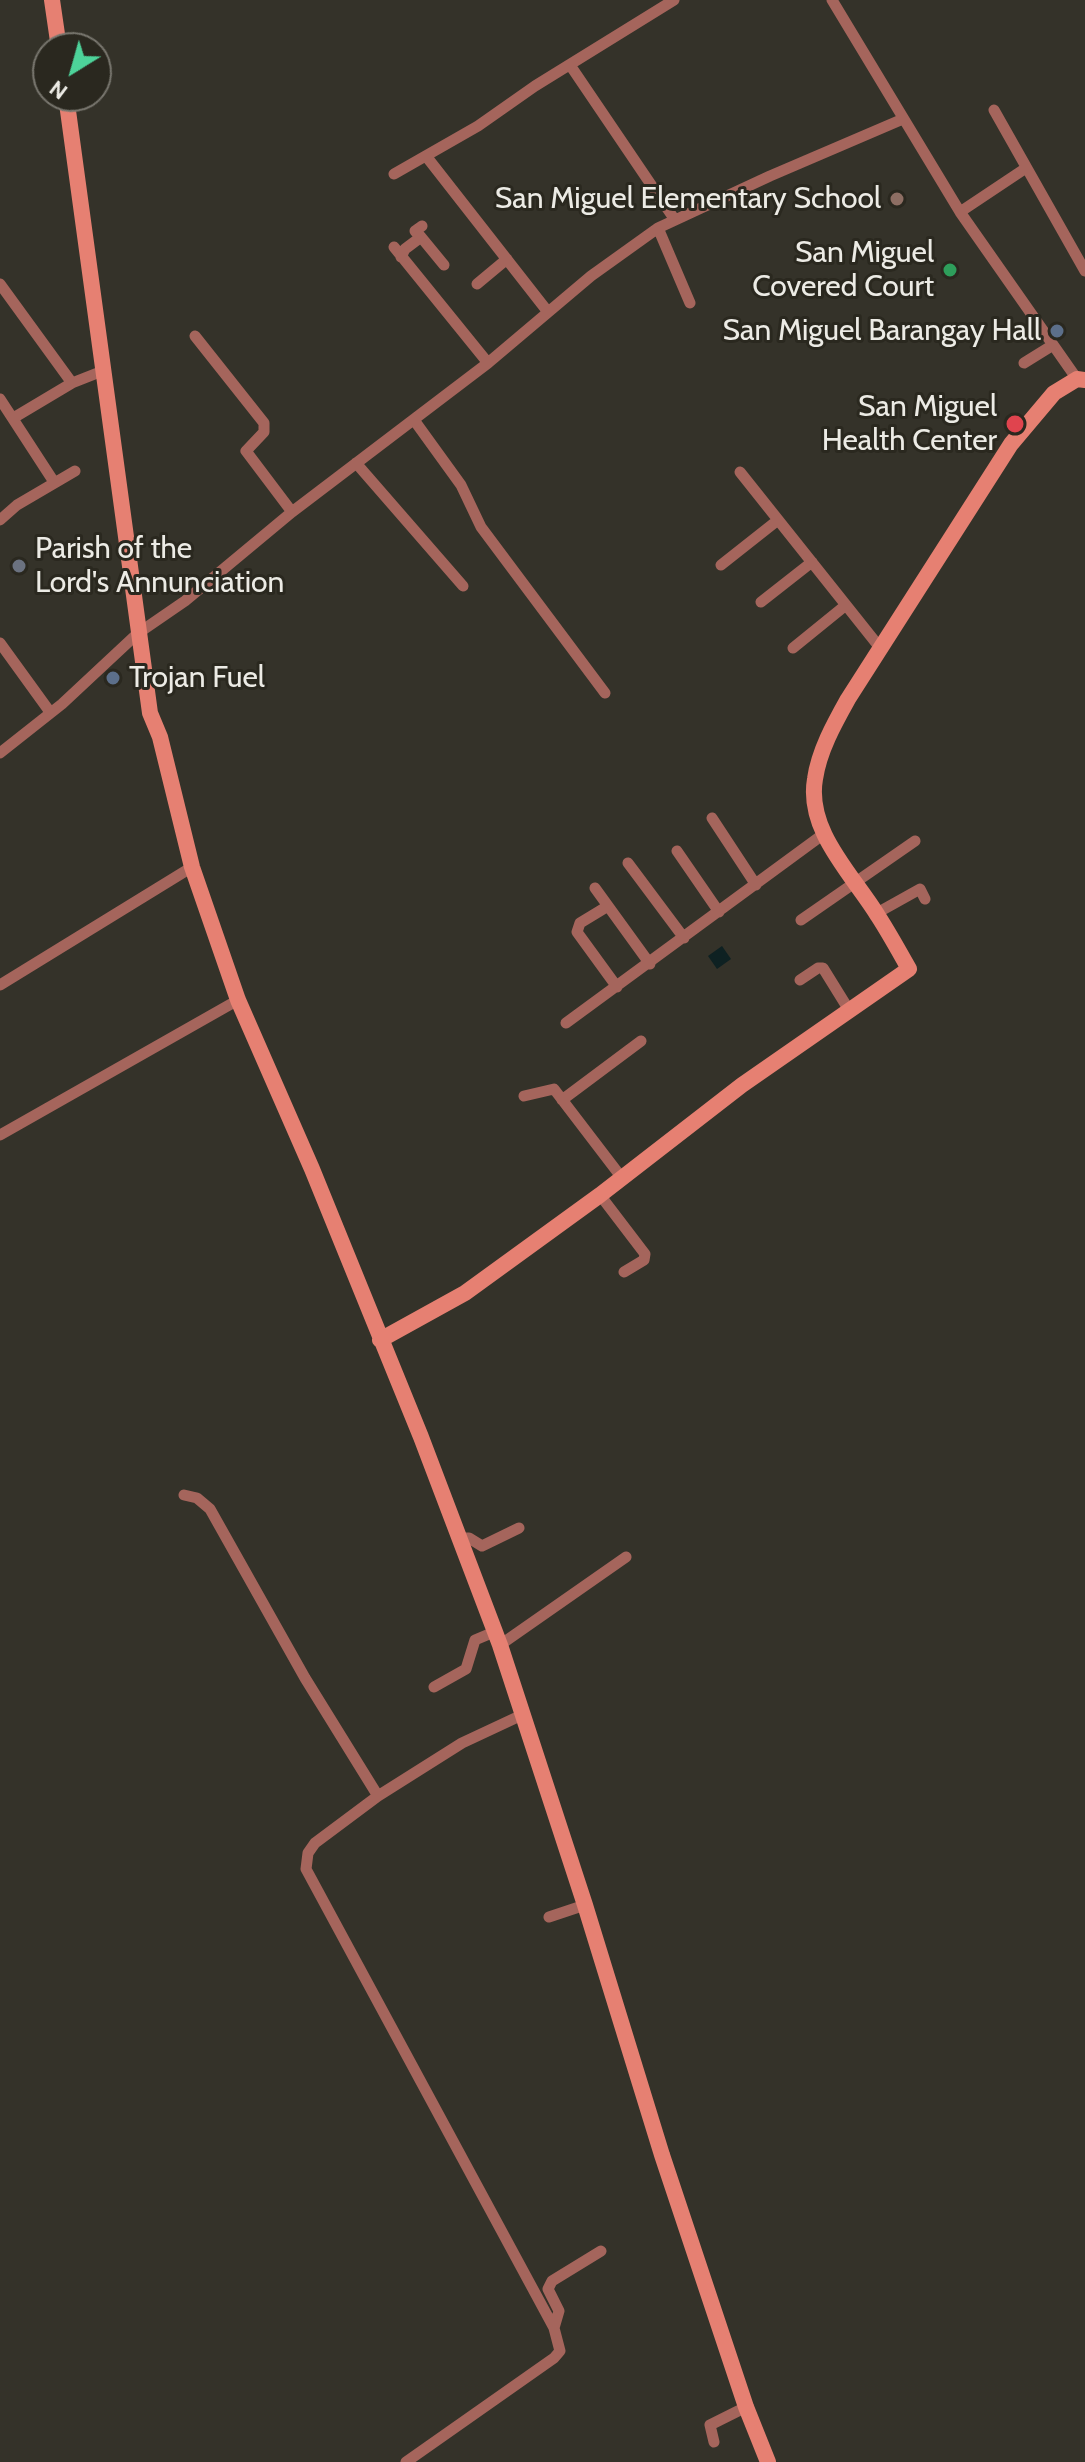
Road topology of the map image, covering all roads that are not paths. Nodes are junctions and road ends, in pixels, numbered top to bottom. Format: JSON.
{"nodes":[{"id":1,"x":52,"y":0,"type":"edge"},
{"id":2,"x":674,"y":0,"type":"edge"},
{"id":3,"x":832,"y":0,"type":"edge"},
{"id":4,"x":57,"y":32,"type":"edge"},
{"id":5,"x":570,"y":65,"type":"junction"},
{"id":6,"x":994,"y":110,"type":"dead end"},
{"id":7,"x":68,"y":112,"type":"edge"},
{"id":8,"x":903,"y":119,"type":"junction"},
{"id":9,"x":426,"y":156,"type":"junction"},
{"id":10,"x":1026,"y":168,"type":"junction"},
{"id":11,"x":394,"y":174,"type":"dead end"},
{"id":12,"x":960,"y":212,"type":"junction"},
{"id":13,"x":675,"y":220,"type":"junction"},
{"id":14,"x":658,"y":228,"type":"junction"},
{"id":15,"x":507,"y":259,"type":"junction"},
{"id":16,"x":444,"y":265,"type":"dead end"},
{"id":17,"x":1085,"y":271,"type":"edge"},
{"id":18,"x":0,"y":284,"type":"edge"},
{"id":19,"x":477,"y":284,"type":"dead end"},
{"id":20,"x":690,"y":303,"type":"dead end"},
{"id":21,"x":548,"y":312,"type":"junction"},
{"id":22,"x":195,"y":336,"type":"dead end"},
{"id":23,"x":1053,"y":345,"type":"junction"},
{"id":24,"x":488,"y":363,"type":"junction"},
{"id":25,"x":1024,"y":363,"type":"dead end"},
{"id":26,"x":105,"y":370,"type":"junction"},
{"id":27,"x":1082,"y":381,"type":"edge"},
{"id":28,"x":72,"y":383,"type":"junction"},
{"id":29,"x":0,"y":399,"type":"edge"},
{"id":30,"x":15,"y":417,"type":"junction"},
{"id":31,"x":414,"y":420,"type":"junction"},
{"id":32,"x":356,"y":463,"type":"junction"},
{"id":33,"x":75,"y":471,"type":"dead end"},
{"id":34,"x":740,"y":472,"type":"dead end"},
{"id":35,"x":54,"y":482,"type":"junction"},
{"id":36,"x":292,"y":512,"type":"junction"},
{"id":37,"x":0,"y":520,"type":"edge"},
{"id":38,"x":778,"y":520,"type":"junction"},
{"id":39,"x":812,"y":562,"type":"junction"},
{"id":40,"x":721,"y":565,"type":"dead end"},
{"id":41,"x":463,"y":586,"type":"dead end"},
{"id":42,"x":761,"y":602,"type":"dead end"},
{"id":43,"x":846,"y":605,"type":"junction"},
{"id":44,"x":137,"y":634,"type":"junction"},
{"id":45,"x":0,"y":643,"type":"edge"},
{"id":46,"x":793,"y":648,"type":"dead end"},
{"id":47,"x":881,"y":649,"type":"junction"},
{"id":48,"x":605,"y":693,"type":"dead end"},
{"id":49,"x":50,"y":712,"type":"junction"},
{"id":50,"x":0,"y":753,"type":"edge"},
{"id":51,"x":712,"y":818,"type":"dead end"},
{"id":52,"x":825,"y":833,"type":"junction"},
{"id":53,"x":915,"y":841,"type":"dead end"},
{"id":54,"x":677,"y":851,"type":"dead end"},
{"id":55,"x":628,"y":863,"type":"dead end"},
{"id":56,"x":192,"y":867,"type":"junction"},
{"id":57,"x":854,"y":883,"type":"junction"},
{"id":58,"x":756,"y":885,"type":"junction"},
{"id":59,"x":595,"y":888,"type":"dead end"},
{"id":60,"x":925,"y":899,"type":"dead end"},
{"id":61,"x":608,"y":906,"type":"junction"},
{"id":62,"x":719,"y":912,"type":"junction"},
{"id":63,"x":877,"y":913,"type":"junction"},
{"id":64,"x":801,"y":920,"type":"dead end"},
{"id":65,"x":684,"y":938,"type":"junction"},
{"id":66,"x":650,"y":964,"type":"junction"},
{"id":67,"x":800,"y":980,"type":"dead end"},
{"id":68,"x":0,"y":985,"type":"edge"},
{"id":69,"x":617,"y":987,"type":"junction"},
{"id":70,"x":238,"y":1000,"type":"junction"},
{"id":71,"x":849,"y":1010,"type":"junction"},
{"id":72,"x":566,"y":1023,"type":"dead end"},
{"id":73,"x":641,"y":1041,"type":"dead end"},
{"id":74,"x":524,"y":1096,"type":"dead end"},
{"id":75,"x":562,"y":1100,"type":"junction"},
{"id":76,"x":0,"y":1135,"type":"edge"},
{"id":77,"x":622,"y":1178,"type":"junction"},
{"id":78,"x":600,"y":1195,"type":"junction"},
{"id":79,"x":624,"y":1272,"type":"dead end"},
{"id":80,"x":380,"y":1340,"type":"junction"},
{"id":81,"x":184,"y":1495,"type":"dead end"},
{"id":82,"x":519,"y":1528,"type":"dead end"},
{"id":83,"x":458,"y":1538,"type":"junction"},
{"id":84,"x":626,"y":1557,"type":"dead end"},
{"id":85,"x":497,"y":1638,"type":"junction"},
{"id":86,"x":434,"y":1687,"type":"dead end"},
{"id":87,"x":524,"y":1714,"type":"junction"},
{"id":88,"x":378,"y":1796,"type":"junction"},
{"id":89,"x":585,"y":1905,"type":"junction"},
{"id":90,"x":549,"y":1917,"type":"dead end"},
{"id":91,"x":601,"y":2251,"type":"dead end"},
{"id":92,"x":554,"y":2328,"type":"junction"},
{"id":93,"x":746,"y":2407,"type":"junction"},
{"id":94,"x":714,"y":2442,"type":"dead end"},
{"id":95,"x":406,"y":2462,"type":"edge"},
{"id":96,"x":768,"y":2462,"type":"edge"}],
"edges":[{"from":1,"to":4,"type":"main road"},
{"from":2,"to":5,"type":"street"},
{"from":3,"to":8,"type":"street"},
{"from":5,"to":9,"type":"street"},
{"from":5,"to":13,"type":"street"},
{"from":6,"to":10,"type":"street"},
{"from":7,"to":26,"type":"main road"},
{"from":8,"to":12,"type":"street"},
{"from":8,"to":13,"type":"street"},
{"from":9,"to":11,"type":"street"},
{"from":9,"to":15,"type":"street"},
{"from":10,"to":12,"type":"street"},
{"from":10,"to":17,"type":"street"},
{"from":12,"to":23,"type":"street"},
{"from":13,"to":14,"type":"street"},
{"from":14,"to":20,"type":"street"},
{"from":14,"to":21,"type":"street"},
{"from":15,"to":19,"type":"street"},
{"from":15,"to":21,"type":"street"},
{"from":16,"to":24,"type":"street"},
{"from":18,"to":28,"type":"street"},
{"from":21,"to":24,"type":"street"},
{"from":22,"to":36,"type":"street"},
{"from":23,"to":25,"type":"street"},
{"from":23,"to":27,"type":"street"},
{"from":24,"to":31,"type":"street"},
{"from":26,"to":28,"type":"street"},
{"from":26,"to":44,"type":"main road"},
{"from":27,"to":47,"type":"main road"},
{"from":28,"to":30,"type":"street"},
{"from":29,"to":30,"type":"street"},
{"from":30,"to":35,"type":"street"},
{"from":31,"to":32,"type":"street"},
{"from":31,"to":48,"type":"street"},
{"from":32,"to":36,"type":"street"},
{"from":32,"to":41,"type":"street"},
{"from":33,"to":35,"type":"street"},
{"from":34,"to":38,"type":"street"},
{"from":35,"to":37,"type":"street"},
{"from":36,"to":44,"type":"street"},
{"from":38,"to":39,"type":"street"},
{"from":38,"to":40,"type":"street"},
{"from":39,"to":42,"type":"street"},
{"from":39,"to":43,"type":"street"},
{"from":43,"to":46,"type":"street"},
{"from":43,"to":47,"type":"street"},
{"from":44,"to":49,"type":"street"},
{"from":44,"to":56,"type":"main road"},
{"from":45,"to":49,"type":"street"},
{"from":47,"to":52,"type":"main road"},
{"from":49,"to":50,"type":"street"},
{"from":51,"to":58,"type":"street"},
{"from":52,"to":57,"type":"main road"},
{"from":52,"to":58,"type":"street"},
{"from":53,"to":57,"type":"street"},
{"from":54,"to":62,"type":"street"},
{"from":55,"to":65,"type":"street"},
{"from":56,"to":68,"type":"street"},
{"from":56,"to":70,"type":"main road"},
{"from":57,"to":63,"type":"main road"},
{"from":57,"to":64,"type":"street"},
{"from":58,"to":62,"type":"street"},
{"from":59,"to":61,"type":"street"},
{"from":60,"to":63,"type":"street"},
{"from":61,"to":66,"type":"street"},
{"from":61,"to":69,"type":"street"},
{"from":62,"to":65,"type":"street"},
{"from":63,"to":71,"type":"main road"},
{"from":65,"to":66,"type":"street"},
{"from":66,"to":69,"type":"street"},
{"from":67,"to":71,"type":"street"},
{"from":69,"to":72,"type":"street"},
{"from":70,"to":76,"type":"street"},
{"from":70,"to":80,"type":"main road"},
{"from":71,"to":77,"type":"main road"},
{"from":73,"to":75,"type":"street"},
{"from":74,"to":75,"type":"street"},
{"from":75,"to":77,"type":"street"},
{"from":77,"to":78,"type":"main road"},
{"from":78,"to":79,"type":"street"},
{"from":78,"to":80,"type":"main road"},
{"from":80,"to":83,"type":"main road"},
{"from":81,"to":88,"type":"street"},
{"from":82,"to":83,"type":"street"},
{"from":83,"to":85,"type":"main road"},
{"from":84,"to":85,"type":"street"},
{"from":85,"to":86,"type":"street"},
{"from":85,"to":87,"type":"main road"},
{"from":87,"to":88,"type":"street"},
{"from":87,"to":89,"type":"main road"},
{"from":88,"to":92,"type":"street"},
{"from":89,"to":90,"type":"street"},
{"from":89,"to":93,"type":"main road"},
{"from":91,"to":92,"type":"street"},
{"from":92,"to":95,"type":"street"},
{"from":93,"to":94,"type":"street"},
{"from":93,"to":96,"type":"main road"}]}
